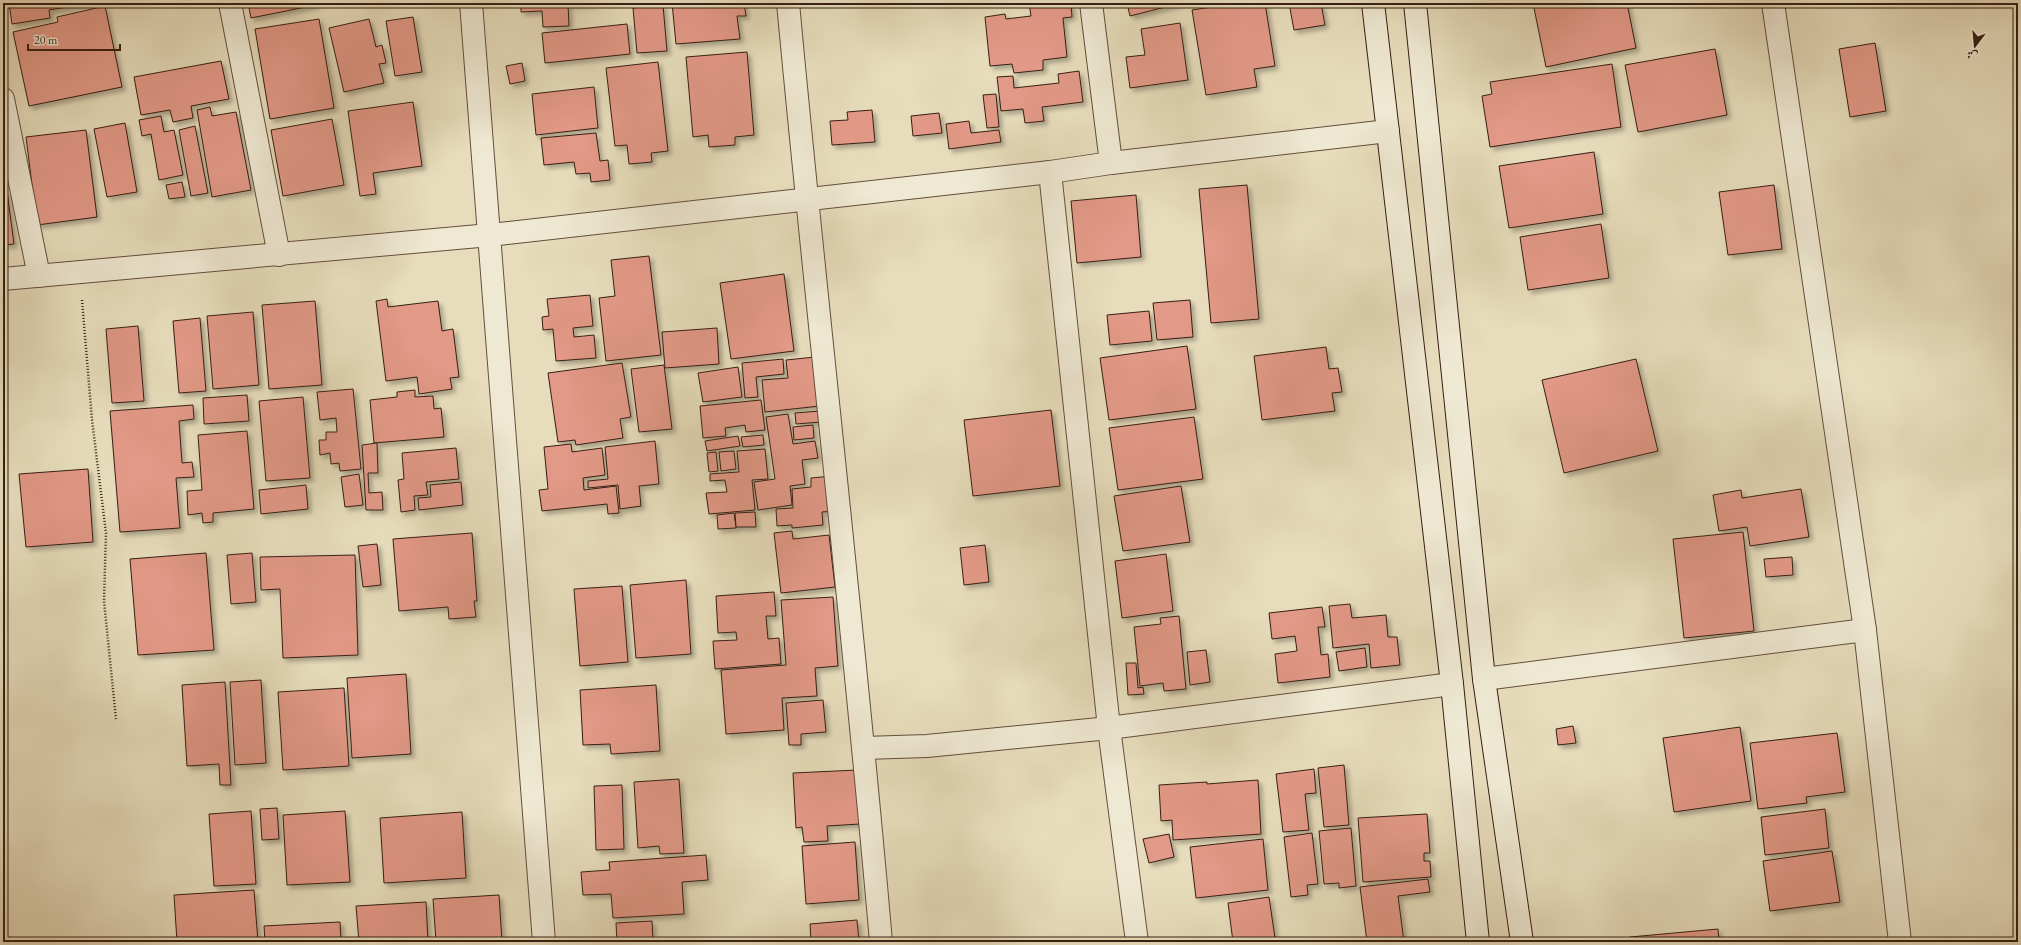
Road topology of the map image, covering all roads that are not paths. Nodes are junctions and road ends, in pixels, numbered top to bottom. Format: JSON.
{"nodes":[{"id":1,"x":230,"y":3,"type":"edge"},
{"id":2,"x":472,"y":3,"type":"edge"},
{"id":3,"x":788,"y":3,"type":"edge"},
{"id":4,"x":1091,"y":3,"type":"edge"},
{"id":5,"x":1372,"y":3,"type":"edge"},
{"id":6,"x":1415,"y":3,"type":"edge"},
{"id":7,"x":1773,"y":3,"type":"edge"},
{"id":8,"x":3,"y":99,"type":"edge"},
{"id":9,"x":1388,"y":131,"type":"junction"},
{"id":10,"x":1111,"y":163,"type":"junction"},
{"id":11,"x":1050,"y":172,"type":"junction"},
{"id":12,"x":806,"y":198,"type":"junction"},
{"id":13,"x":490,"y":235,"type":"junction"},
{"id":14,"x":279,"y":254,"type":"junction"},
{"id":15,"x":39,"y":276,"type":"junction"},
{"id":16,"x":3,"y":279,"type":"edge"},
{"id":17,"x":1865,"y":630,"type":"junction"},
{"id":18,"x":1484,"y":679,"type":"junction"},
{"id":19,"x":1452,"y":684,"type":"junction"},
{"id":20,"x":1109,"y":728,"type":"junction"},
{"id":21,"x":864,"y":748,"type":"junction"},
{"id":22,"x":544,"y":942,"type":"edge"},
{"id":23,"x":881,"y":942,"type":"edge"},
{"id":24,"x":1136,"y":942,"type":"edge"},
{"id":25,"x":1478,"y":942,"type":"edge"},
{"id":26,"x":1522,"y":942,"type":"edge"},
{"id":27,"x":1900,"y":942,"type":"edge"}],
"edges":[{"from":1,"to":14,"type":"street"},
{"from":2,"to":13,"type":"street"},
{"from":3,"to":12,"type":"street"},
{"from":4,"to":10,"type":"street"},
{"from":5,"to":9,"type":"street"},
{"from":6,"to":18,"type":"street"},
{"from":7,"to":17,"type":"street"},
{"from":8,"to":15,"type":"street"},
{"from":9,"to":10,"type":"street"},
{"from":9,"to":19,"type":"street"},
{"from":10,"to":11,"type":"street"},
{"from":11,"to":12,"type":"street"},
{"from":11,"to":20,"type":"street"},
{"from":12,"to":13,"type":"street"},
{"from":12,"to":21,"type":"street"},
{"from":13,"to":14,"type":"street"},
{"from":13,"to":22,"type":"street"},
{"from":14,"to":15,"type":"street"},
{"from":15,"to":16,"type":"street"},
{"from":17,"to":18,"type":"street"},
{"from":17,"to":27,"type":"street"},
{"from":18,"to":26,"type":"street"},
{"from":19,"to":20,"type":"street"},
{"from":19,"to":25,"type":"street"},
{"from":20,"to":21,"type":"street"},
{"from":20,"to":24,"type":"street"},
{"from":21,"to":23,"type":"street"}]}
